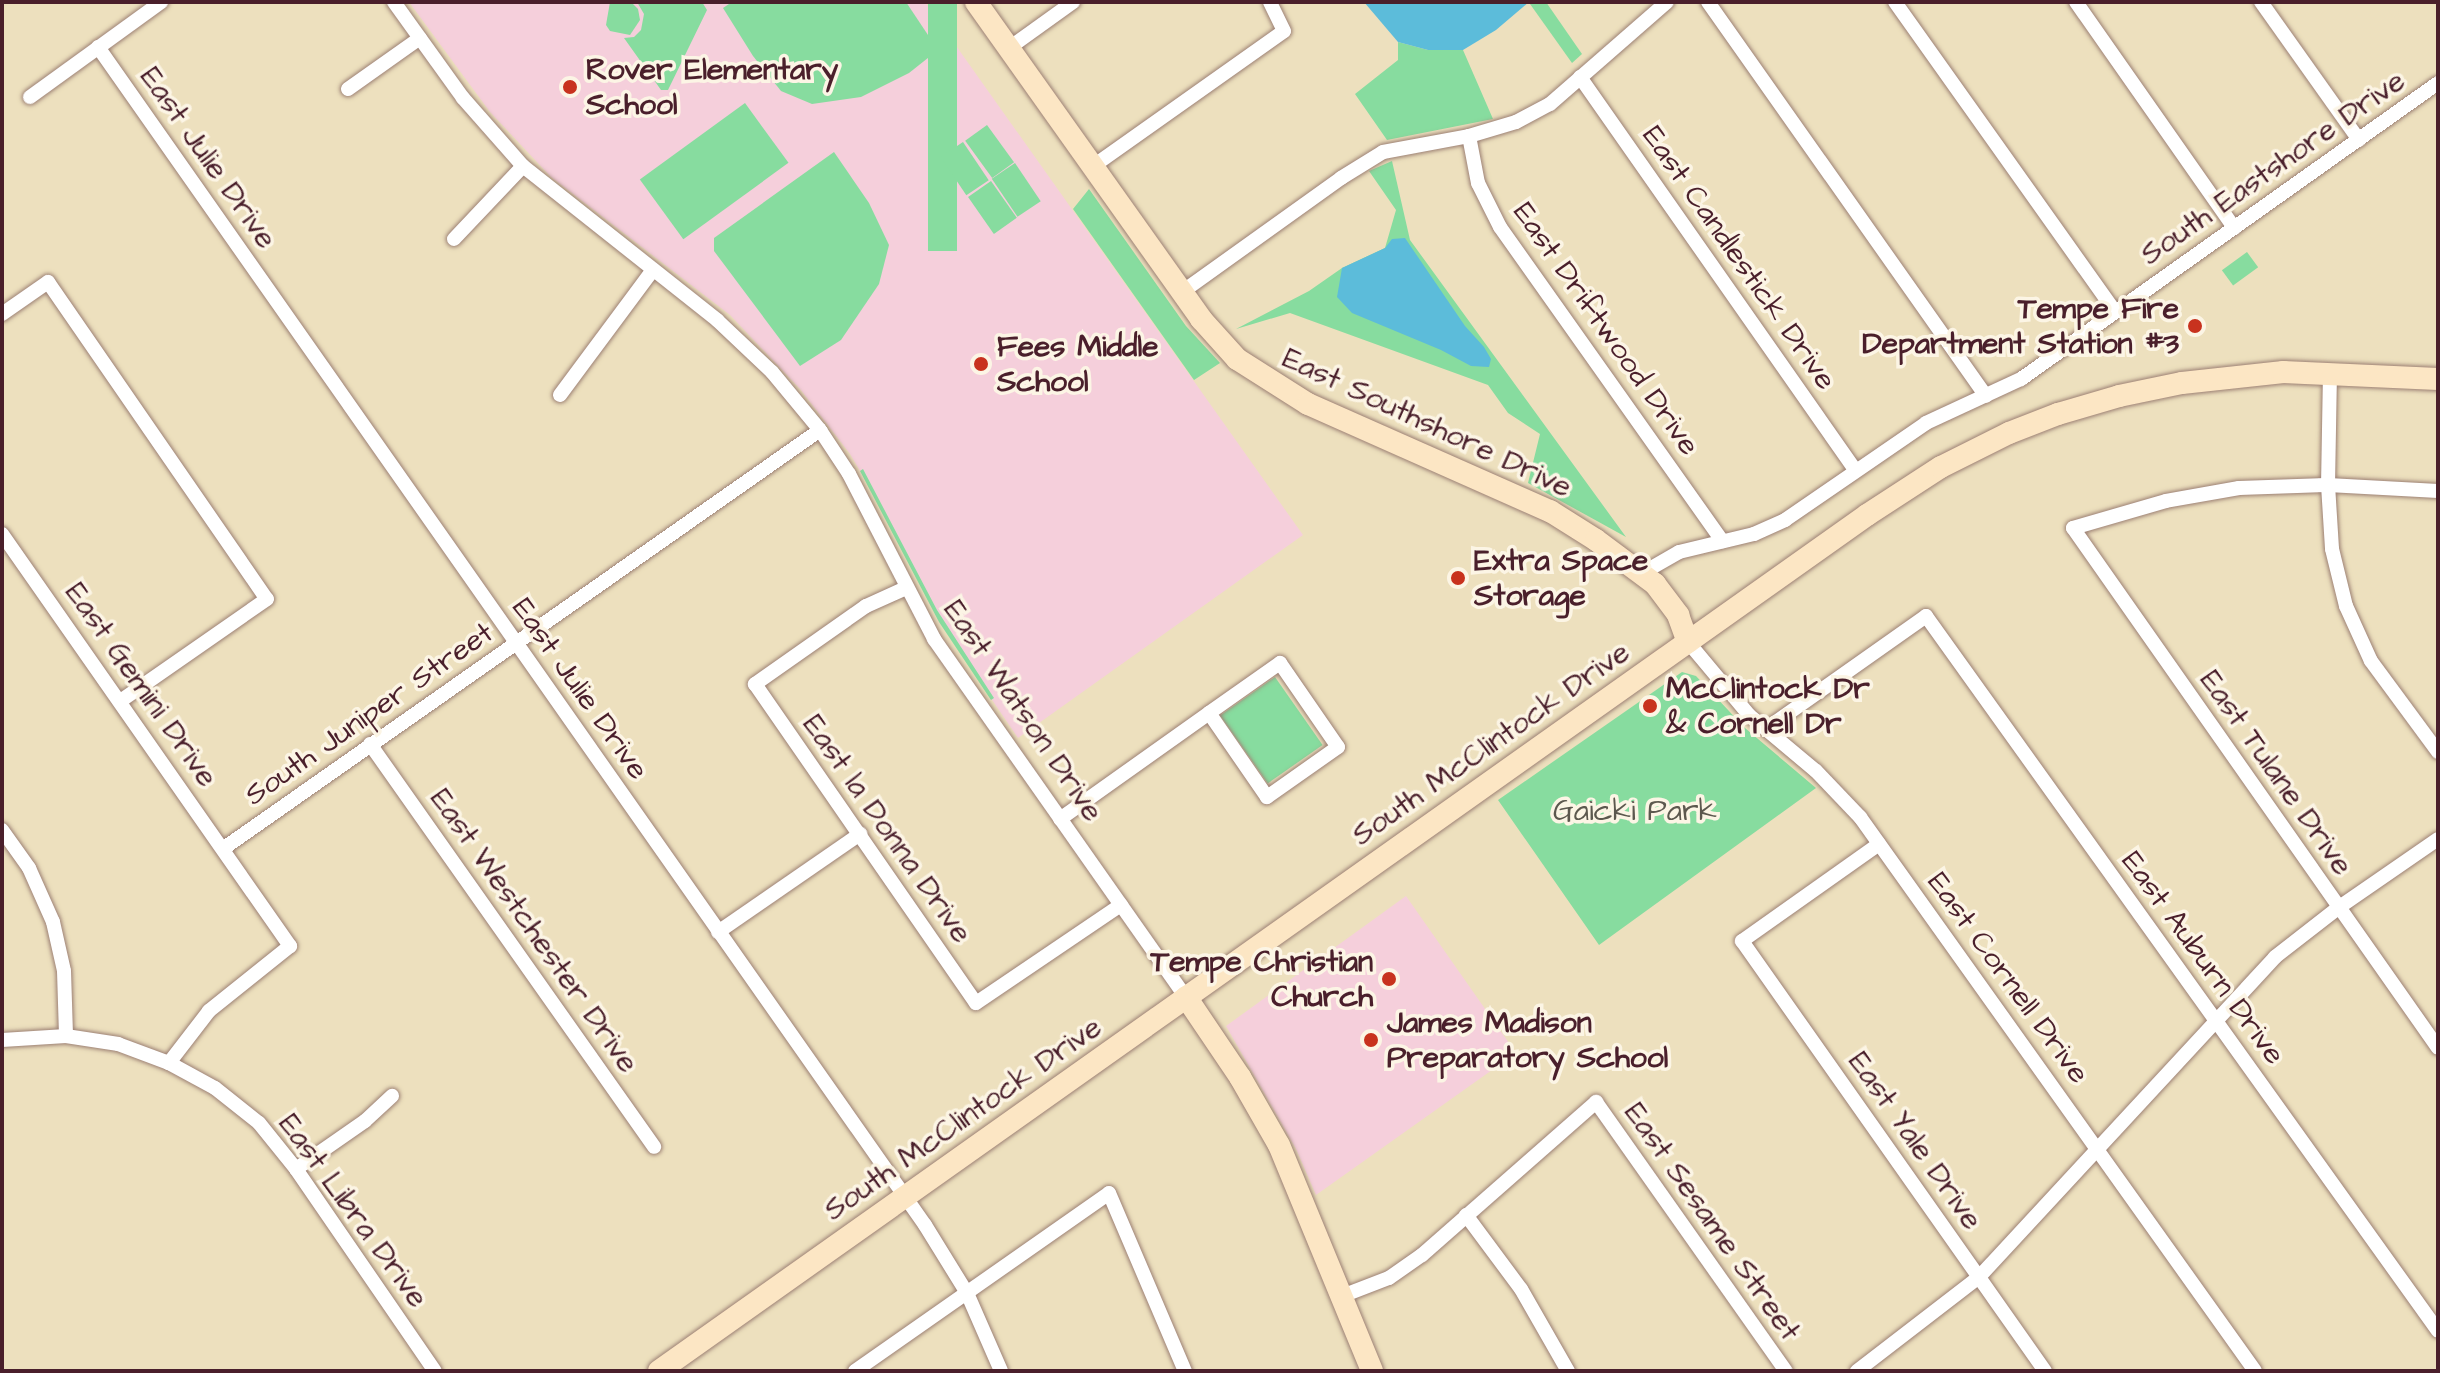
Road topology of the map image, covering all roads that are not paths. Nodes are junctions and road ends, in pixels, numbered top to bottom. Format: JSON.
{"nodes":[{"id":1,"x":161,"y":2,"type":"edge"},
{"id":2,"x":394,"y":2,"type":"edge"},
{"id":3,"x":976,"y":2,"type":"edge"},
{"id":4,"x":1073,"y":2,"type":"edge"},
{"id":5,"x":1270,"y":2,"type":"edge"},
{"id":6,"x":1667,"y":2,"type":"edge"},
{"id":7,"x":1708,"y":2,"type":"edge"},
{"id":8,"x":1895,"y":2,"type":"edge"},
{"id":9,"x":2076,"y":2,"type":"edge"},
{"id":10,"x":2261,"y":2,"type":"edge"},
{"id":11,"x":420,"y":38,"type":"junction"},
{"id":12,"x":98,"y":47,"type":"junction"},
{"id":13,"x":1009,"y":48,"type":"junction"},
{"id":14,"x":1580,"y":77,"type":"junction"},
{"id":15,"x":2438,"y":83,"type":"edge"},
{"id":16,"x":348,"y":89,"type":"dead end"},
{"id":17,"x":30,"y":97,"type":"dead end"},
{"id":18,"x":1469,"y":136,"type":"junction"},
{"id":19,"x":2359,"y":140,"type":"junction"},
{"id":20,"x":523,"y":166,"type":"junction"},
{"id":21,"x":1092,"y":167,"type":"junction"},
{"id":22,"x":2234,"y":228,"type":"junction"},
{"id":23,"x":454,"y":239,"type":"dead end"},
{"id":24,"x":653,"y":270,"type":"junction"},
{"id":25,"x":1182,"y":292,"type":"junction"},
{"id":26,"x":2115,"y":312,"type":"junction"},
{"id":27,"x":2,"y":314,"type":"edge"},
{"id":28,"x":2330,"y":372,"type":"junction"},
{"id":29,"x":2438,"y":379,"type":"edge"},
{"id":30,"x":560,"y":395,"type":"dead end"},
{"id":31,"x":1986,"y":396,"type":"junction"},
{"id":32,"x":820,"y":430,"type":"junction"},
{"id":33,"x":1854,"y":469,"type":"junction"},
{"id":34,"x":2328,"y":485,"type":"junction"},
{"id":35,"x":2438,"y":491,"type":"edge"},
{"id":36,"x":1722,"y":541,"type":"junction"},
{"id":37,"x":5,"y":544,"type":"edge"},
{"id":38,"x":1639,"y":575,"type":"junction"},
{"id":39,"x":906,"y":588,"type":"junction"},
{"id":40,"x":515,"y":642,"type":"junction"},
{"id":41,"x":1688,"y":642,"type":"junction"},
{"id":42,"x":120,"y":701,"type":"junction"},
{"id":43,"x":1209,"y":713,"type":"junction"},
{"id":44,"x":1766,"y":729,"type":"junction"},
{"id":45,"x":370,"y":744,"type":"junction"},
{"id":46,"x":2438,"y":752,"type":"edge"},
{"id":47,"x":1060,"y":819,"type":"junction"},
{"id":48,"x":2,"y":830,"type":"edge"},
{"id":49,"x":860,"y":834,"type":"junction"},
{"id":50,"x":2438,"y":839,"type":"edge"},
{"id":51,"x":1879,"y":844,"type":"junction"},
{"id":52,"x":224,"y":848,"type":"junction"},
{"id":53,"x":1121,"y":905,"type":"junction"},
{"id":54,"x":2338,"y":908,"type":"junction"},
{"id":55,"x":718,"y":932,"type":"junction"},
{"id":56,"x":1186,"y":997,"type":"junction"},
{"id":57,"x":2215,"y":1020,"type":"junction"},
{"id":58,"x":66,"y":1036,"type":"junction"},
{"id":59,"x":2,"y":1040,"type":"edge"},
{"id":60,"x":2438,"y":1048,"type":"edge"},
{"id":61,"x":169,"y":1063,"type":"junction"},
{"id":62,"x":392,"y":1096,"type":"dead end"},
{"id":63,"x":654,"y":1147,"type":"dead end"},
{"id":64,"x":2098,"y":1150,"type":"junction"},
{"id":65,"x":296,"y":1169,"type":"junction"},
{"id":66,"x":905,"y":1196,"type":"junction"},
{"id":67,"x":1466,"y":1215,"type":"junction"},
{"id":68,"x":1979,"y":1277,"type":"junction"},
{"id":69,"x":967,"y":1293,"type":"junction"},
{"id":70,"x":1342,"y":1296,"type":"junction"},
{"id":71,"x":2438,"y":1331,"type":"edge"},
{"id":72,"x":435,"y":1371,"type":"edge"},
{"id":73,"x":659,"y":1371,"type":"edge"},
{"id":74,"x":855,"y":1371,"type":"edge"},
{"id":75,"x":1001,"y":1371,"type":"edge"},
{"id":76,"x":1185,"y":1371,"type":"edge"},
{"id":77,"x":1372,"y":1371,"type":"edge"},
{"id":78,"x":1568,"y":1371,"type":"edge"},
{"id":79,"x":1786,"y":1371,"type":"edge"},
{"id":80,"x":1857,"y":1371,"type":"edge"},
{"id":81,"x":2045,"y":1371,"type":"edge"},
{"id":82,"x":2255,"y":1371,"type":"edge"}],
"edges":[{"from":1,"to":12,"type":"street"},
{"from":2,"to":11,"type":"street","name":"East Watson Drive"},
{"from":3,"to":13,"type":"main road","name":"East Southshore Drive"},
{"from":4,"to":13,"type":"street"},
{"from":5,"to":21,"type":"street"},
{"from":6,"to":14,"type":"street"},
{"from":7,"to":31,"type":"street"},
{"from":8,"to":26,"type":"street"},
{"from":9,"to":22,"type":"street"},
{"from":10,"to":19,"type":"street"},
{"from":11,"to":16,"type":"street"},
{"from":11,"to":20,"type":"street","name":"East Watson Drive"},
{"from":12,"to":17,"type":"street"},
{"from":12,"to":40,"type":"street","name":"East Julie Drive"},
{"from":13,"to":21,"type":"main road","name":"East Southshore Drive"},
{"from":14,"to":18,"type":"street"},
{"from":14,"to":33,"type":"street","name":"East Candlestick Drive"},
{"from":15,"to":19,"type":"street","name":"South Eastshore Drive"},
{"from":18,"to":25,"type":"street"},
{"from":18,"to":36,"type":"street","name":"East Driftwood Drive"},
{"from":19,"to":22,"type":"street","name":"South Eastshore Drive"},
{"from":20,"to":23,"type":"street"},
{"from":20,"to":24,"type":"street","name":"East Watson Drive"},
{"from":21,"to":25,"type":"main road","name":"East Southshore Drive"},
{"from":22,"to":26,"type":"street","name":"South Eastshore Drive"},
{"from":24,"to":30,"type":"street"},
{"from":24,"to":32,"type":"street","name":"East Watson Drive"},
{"from":25,"to":38,"type":"main road","name":"East Southshore Drive"},
{"from":26,"to":31,"type":"street","name":"South Eastshore Drive"},
{"from":27,"to":42,"type":"street"},
{"from":28,"to":29,"type":"main road","name":"South McClintock Drive"},
{"from":28,"to":34,"type":"street"},
{"from":28,"to":41,"type":"main road","name":"South McClintock Drive"},
{"from":31,"to":33,"type":"street","name":"South Eastshore Drive"},
{"from":32,"to":39,"type":"street","name":"East Watson Drive"},
{"from":32,"to":40,"type":"street","name":"South Juniper Street"},
{"from":33,"to":36,"type":"street","name":"South Eastshore Drive"},
{"from":34,"to":35,"type":"street"},
{"from":34,"to":46,"type":"street"},
{"from":34,"to":54,"type":"street","name":"East Tulane Drive"},
{"from":36,"to":38,"type":"street","name":"South Eastshore Drive"},
{"from":37,"to":42,"type":"street","name":"East Gemini Drive"},
{"from":38,"to":41,"type":"main road","name":"East Southshore Drive"},
{"from":39,"to":47,"type":"street","name":"East Watson Drive"},
{"from":39,"to":49,"type":"street","name":"East la Donna Drive"},
{"from":40,"to":45,"type":"street","name":"South Juniper Street"},
{"from":40,"to":55,"type":"street","name":"East Julie Drive"},
{"from":41,"to":44,"type":"street","name":"East Cornell Drive"},
{"from":41,"to":56,"type":"main road","name":"South McClintock Drive"},
{"from":42,"to":52,"type":"street","name":"East Gemini Drive"},
{"from":43,"to":43,"type":"street"},
{"from":43,"to":47,"type":"street"},
{"from":44,"to":51,"type":"street","name":"East Cornell Drive"},
{"from":44,"to":57,"type":"street","name":"East Auburn Drive"},
{"from":45,"to":52,"type":"street","name":"South Juniper Street"},
{"from":45,"to":63,"type":"street","name":"East Westchester Drive"},
{"from":47,"to":53,"type":"street","name":"East Watson Drive"},
{"from":48,"to":58,"type":"street"},
{"from":49,"to":53,"type":"street","name":"East la Donna Drive"},
{"from":49,"to":55,"type":"street"},
{"from":50,"to":54,"type":"street"},
{"from":51,"to":64,"type":"street","name":"East Cornell Drive"},
{"from":51,"to":68,"type":"street","name":"East Yale Drive"},
{"from":52,"to":61,"type":"street","name":"East Gemini Drive"},
{"from":53,"to":56,"type":"street","name":"East Watson Drive"},
{"from":54,"to":57,"type":"street"},
{"from":54,"to":60,"type":"street","name":"East Tulane Drive"},
{"from":55,"to":66,"type":"street","name":"East Julie Drive"},
{"from":56,"to":66,"type":"main road","name":"South McClintock Drive"},
{"from":56,"to":70,"type":"main road","name":"East Watson Drive"},
{"from":57,"to":64,"type":"street"},
{"from":57,"to":71,"type":"street","name":"East Auburn Drive"},
{"from":58,"to":59,"type":"street"},
{"from":58,"to":61,"type":"street","name":"East Libra Drive"},
{"from":61,"to":65,"type":"street","name":"East Libra Drive"},
{"from":62,"to":65,"type":"street"},
{"from":64,"to":68,"type":"street"},
{"from":64,"to":82,"type":"street","name":"East Cornell Drive"},
{"from":65,"to":72,"type":"street","name":"East Libra Drive"},
{"from":66,"to":69,"type":"street","name":"East Julie Drive"},
{"from":66,"to":73,"type":"main road","name":"South McClintock Drive"},
{"from":67,"to":70,"type":"street"},
{"from":67,"to":78,"type":"street"},
{"from":67,"to":79,"type":"street","name":"East Sesame Street"},
{"from":68,"to":80,"type":"street"},
{"from":68,"to":81,"type":"street","name":"East Yale Drive"},
{"from":69,"to":74,"type":"street"},
{"from":69,"to":75,"type":"street","name":"East Julie Drive"},
{"from":69,"to":76,"type":"street"},
{"from":70,"to":77,"type":"main road","name":"East Watson Drive"}]}
